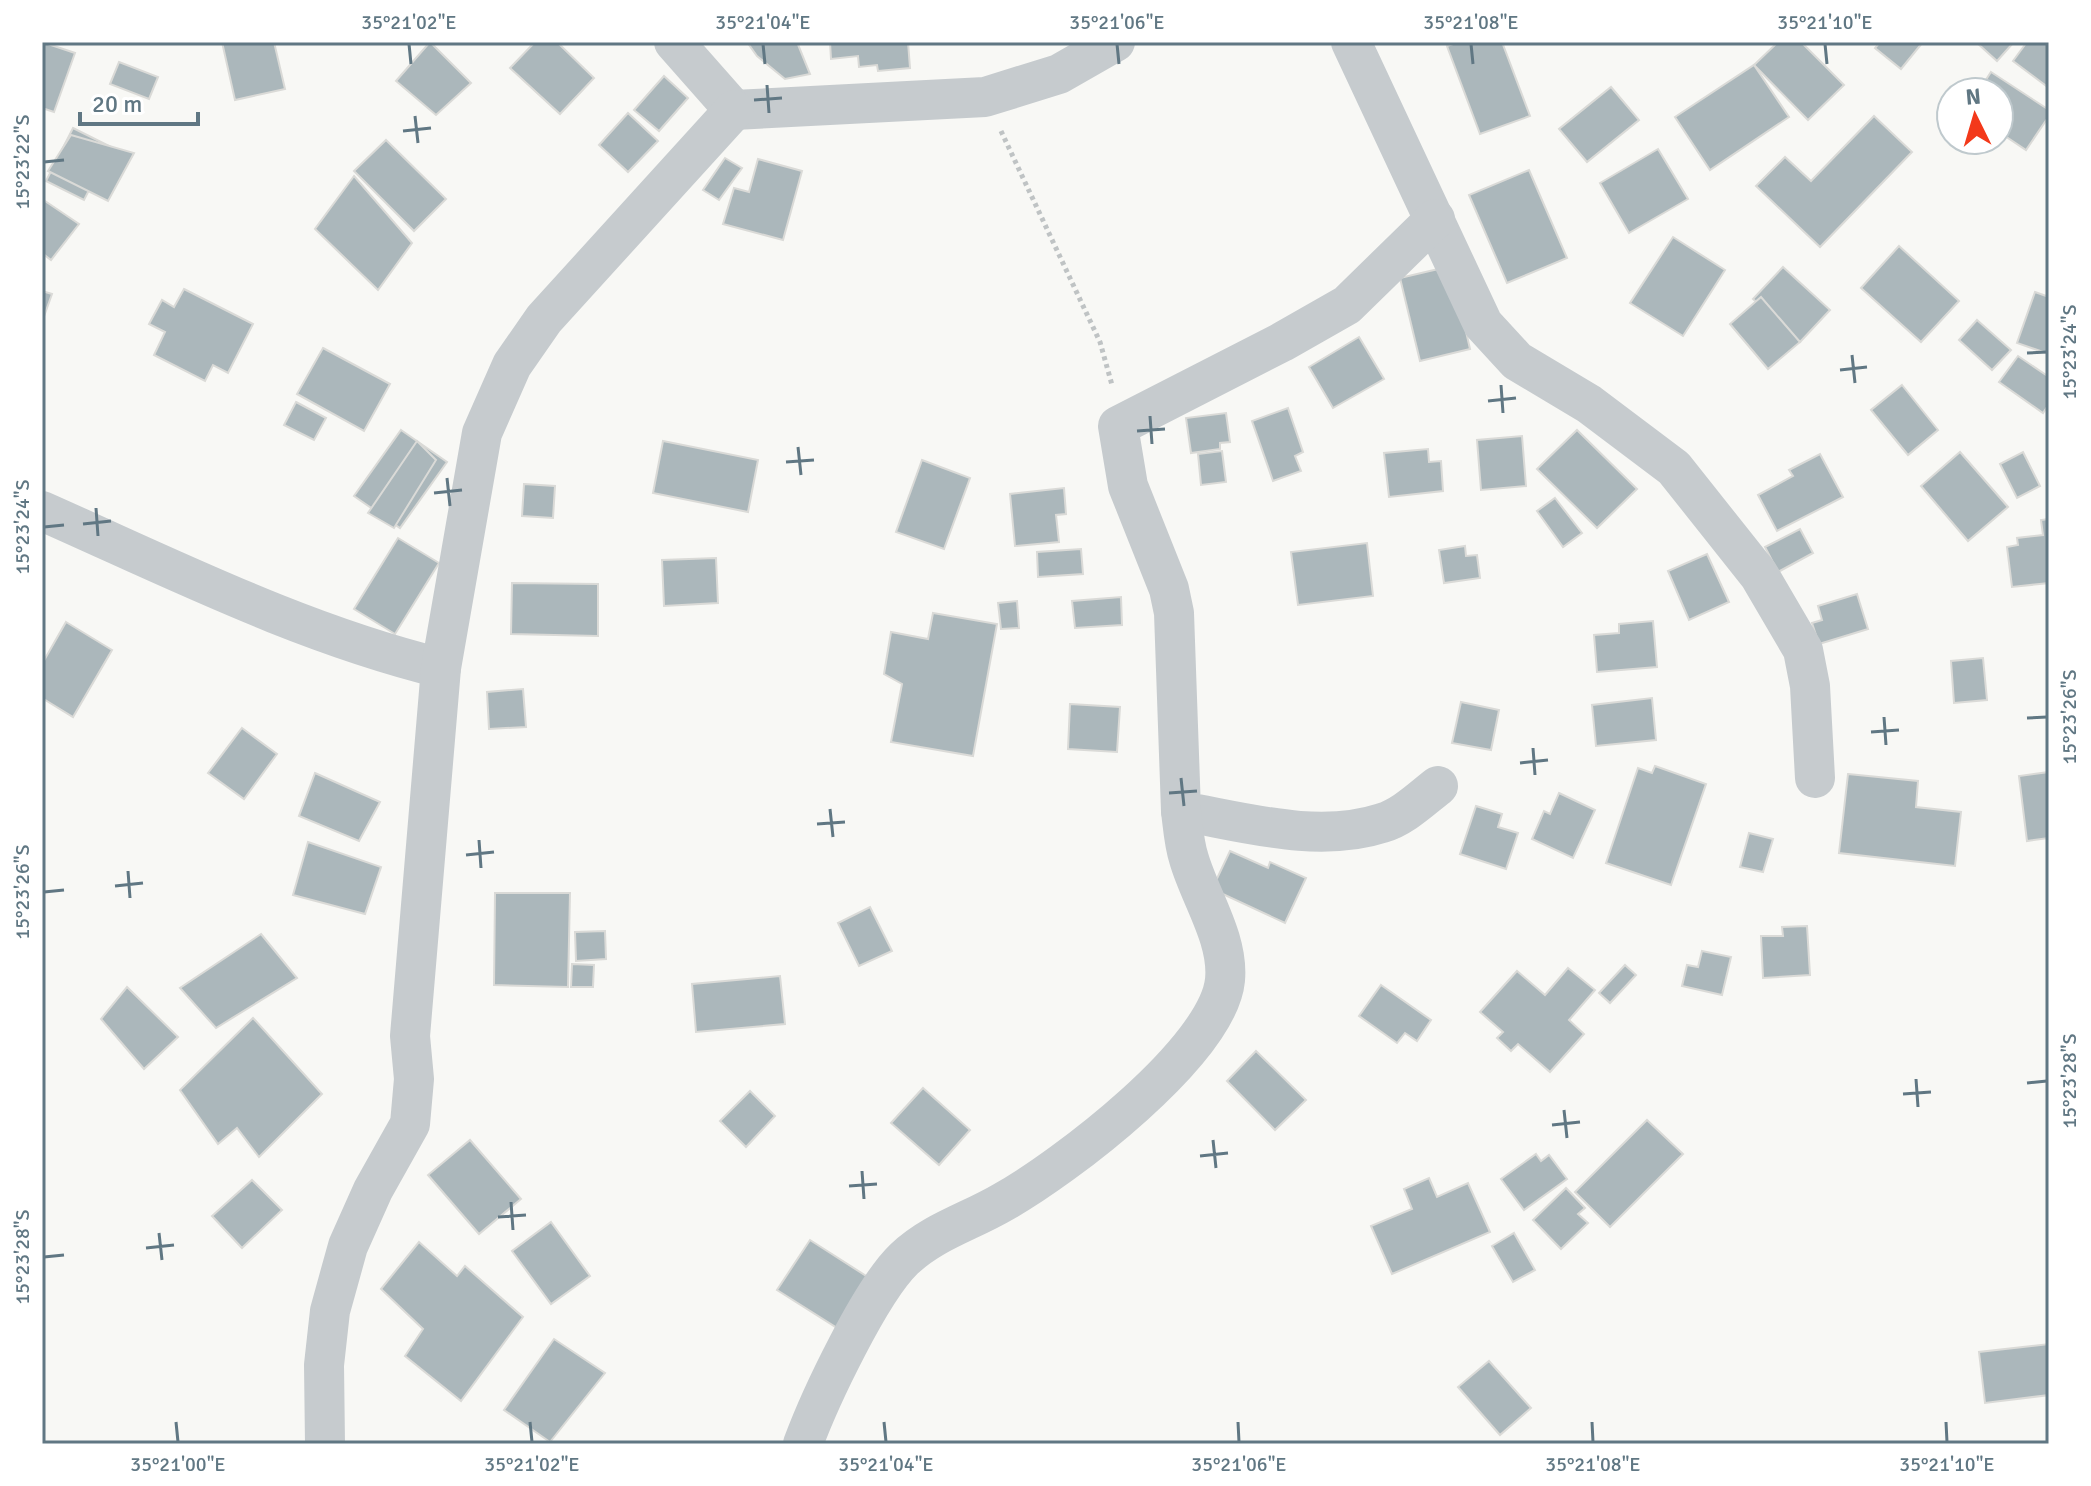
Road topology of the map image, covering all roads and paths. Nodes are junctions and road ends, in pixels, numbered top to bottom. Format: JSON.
{"nodes":[{"id":1,"x":674,"y":42,"type":"edge"},
{"id":2,"x":1115,"y":42,"type":"edge"},
{"id":3,"x":1351,"y":42,"type":"edge"},
{"id":4,"x":985,"y":97,"type":"junction"},
{"id":5,"x":734,"y":110,"type":"junction"},
{"id":6,"x":1435,"y":219,"type":"junction"},
{"id":7,"x":1118,"y":426,"type":"junction"},
{"id":8,"x":42,"y":511,"type":"edge"},
{"id":9,"x":441,"y":668,"type":"junction"},
{"id":10,"x":1815,"y":778,"type":"dead end"},
{"id":11,"x":1438,"y":786,"type":"dead end"},
{"id":12,"x":1181,"y":811,"type":"junction"},
{"id":13,"x":325,"y":1444,"type":"edge"},
{"id":14,"x":803,"y":1444,"type":"edge"}],
"edges":[{"from":1,"to":5,"type":"street"},
{"from":2,"to":4,"type":"street"},
{"from":3,"to":6,"type":"street"},
{"from":4,"to":5,"type":"street"},
{"from":4,"to":7,"type":"path"},
{"from":5,"to":9,"type":"street"},
{"from":6,"to":7,"type":"street"},
{"from":6,"to":10,"type":"street"},
{"from":7,"to":12,"type":"street"},
{"from":8,"to":9,"type":"street"},
{"from":9,"to":13,"type":"street"},
{"from":11,"to":12,"type":"street"},
{"from":12,"to":14,"type":"street"}]}
